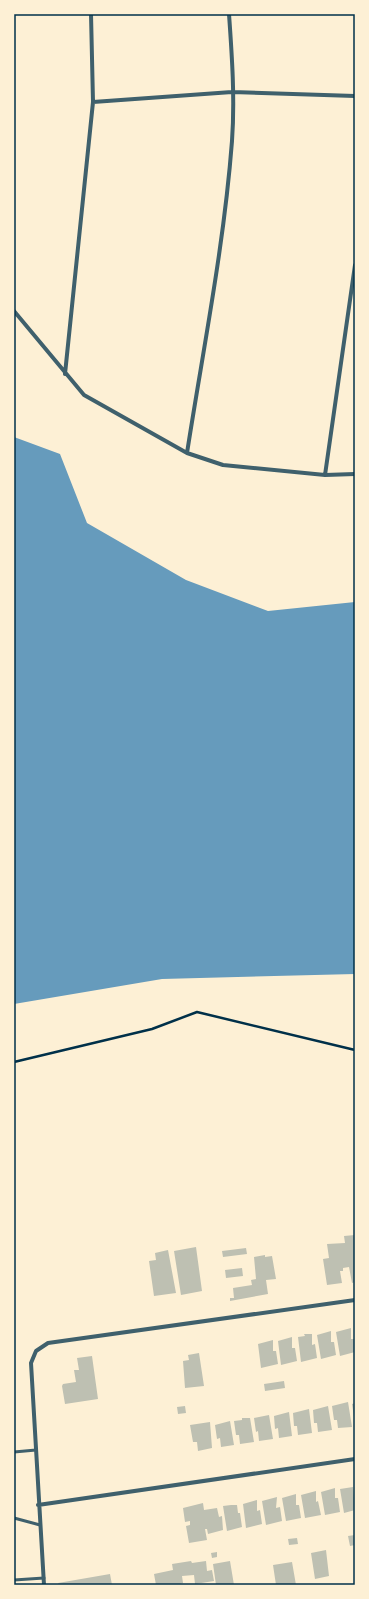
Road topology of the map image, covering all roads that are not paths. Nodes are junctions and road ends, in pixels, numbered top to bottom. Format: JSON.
{"nodes":[{"id":1,"x":91,"y":14,"type":"edge"},
{"id":2,"x":229,"y":14,"type":"edge"},
{"id":3,"x":232,"y":92,"type":"junction"},
{"id":4,"x":355,"y":96,"type":"edge"},
{"id":5,"x":93,"y":102,"type":"junction"},
{"id":6,"x":355,"y":265,"type":"edge"},
{"id":7,"x":14,"y":310,"type":"edge"},
{"id":8,"x":65,"y":374,"type":"junction"},
{"id":9,"x":187,"y":453,"type":"junction"},
{"id":10,"x":355,"y":474,"type":"edge"},
{"id":11,"x":325,"y":475,"type":"junction"},
{"id":12,"x":355,"y":1300,"type":"edge"},
{"id":13,"x":36,"y":1450,"type":"junction"},
{"id":14,"x":14,"y":1452,"type":"edge"},
{"id":15,"x":355,"y":1459,"type":"edge"},
{"id":16,"x":38,"y":1505,"type":"junction"},
{"id":17,"x":14,"y":1518,"type":"edge"},
{"id":18,"x":40,"y":1525,"type":"junction"},
{"id":19,"x":44,"y":1578,"type":"junction"},
{"id":20,"x":14,"y":1580,"type":"edge"},
{"id":21,"x":44,"y":1585,"type":"edge"}],
"edges":[{"from":1,"to":5,"type":"street"},
{"from":2,"to":3,"type":"street"},
{"from":3,"to":4,"type":"street"},
{"from":3,"to":5,"type":"street"},
{"from":3,"to":9,"type":"street"},
{"from":5,"to":8,"type":"street"},
{"from":6,"to":11,"type":"street"},
{"from":7,"to":8,"type":"street"},
{"from":8,"to":9,"type":"street"},
{"from":9,"to":11,"type":"street"},
{"from":10,"to":11,"type":"street"},
{"from":12,"to":13,"type":"street"},
{"from":13,"to":14,"type":"lane"},
{"from":13,"to":16,"type":"street"},
{"from":15,"to":16,"type":"street"},
{"from":16,"to":18,"type":"street"},
{"from":17,"to":18,"type":"lane"},
{"from":18,"to":19,"type":"street"},
{"from":19,"to":20,"type":"lane"},
{"from":19,"to":21,"type":"street"}]}
